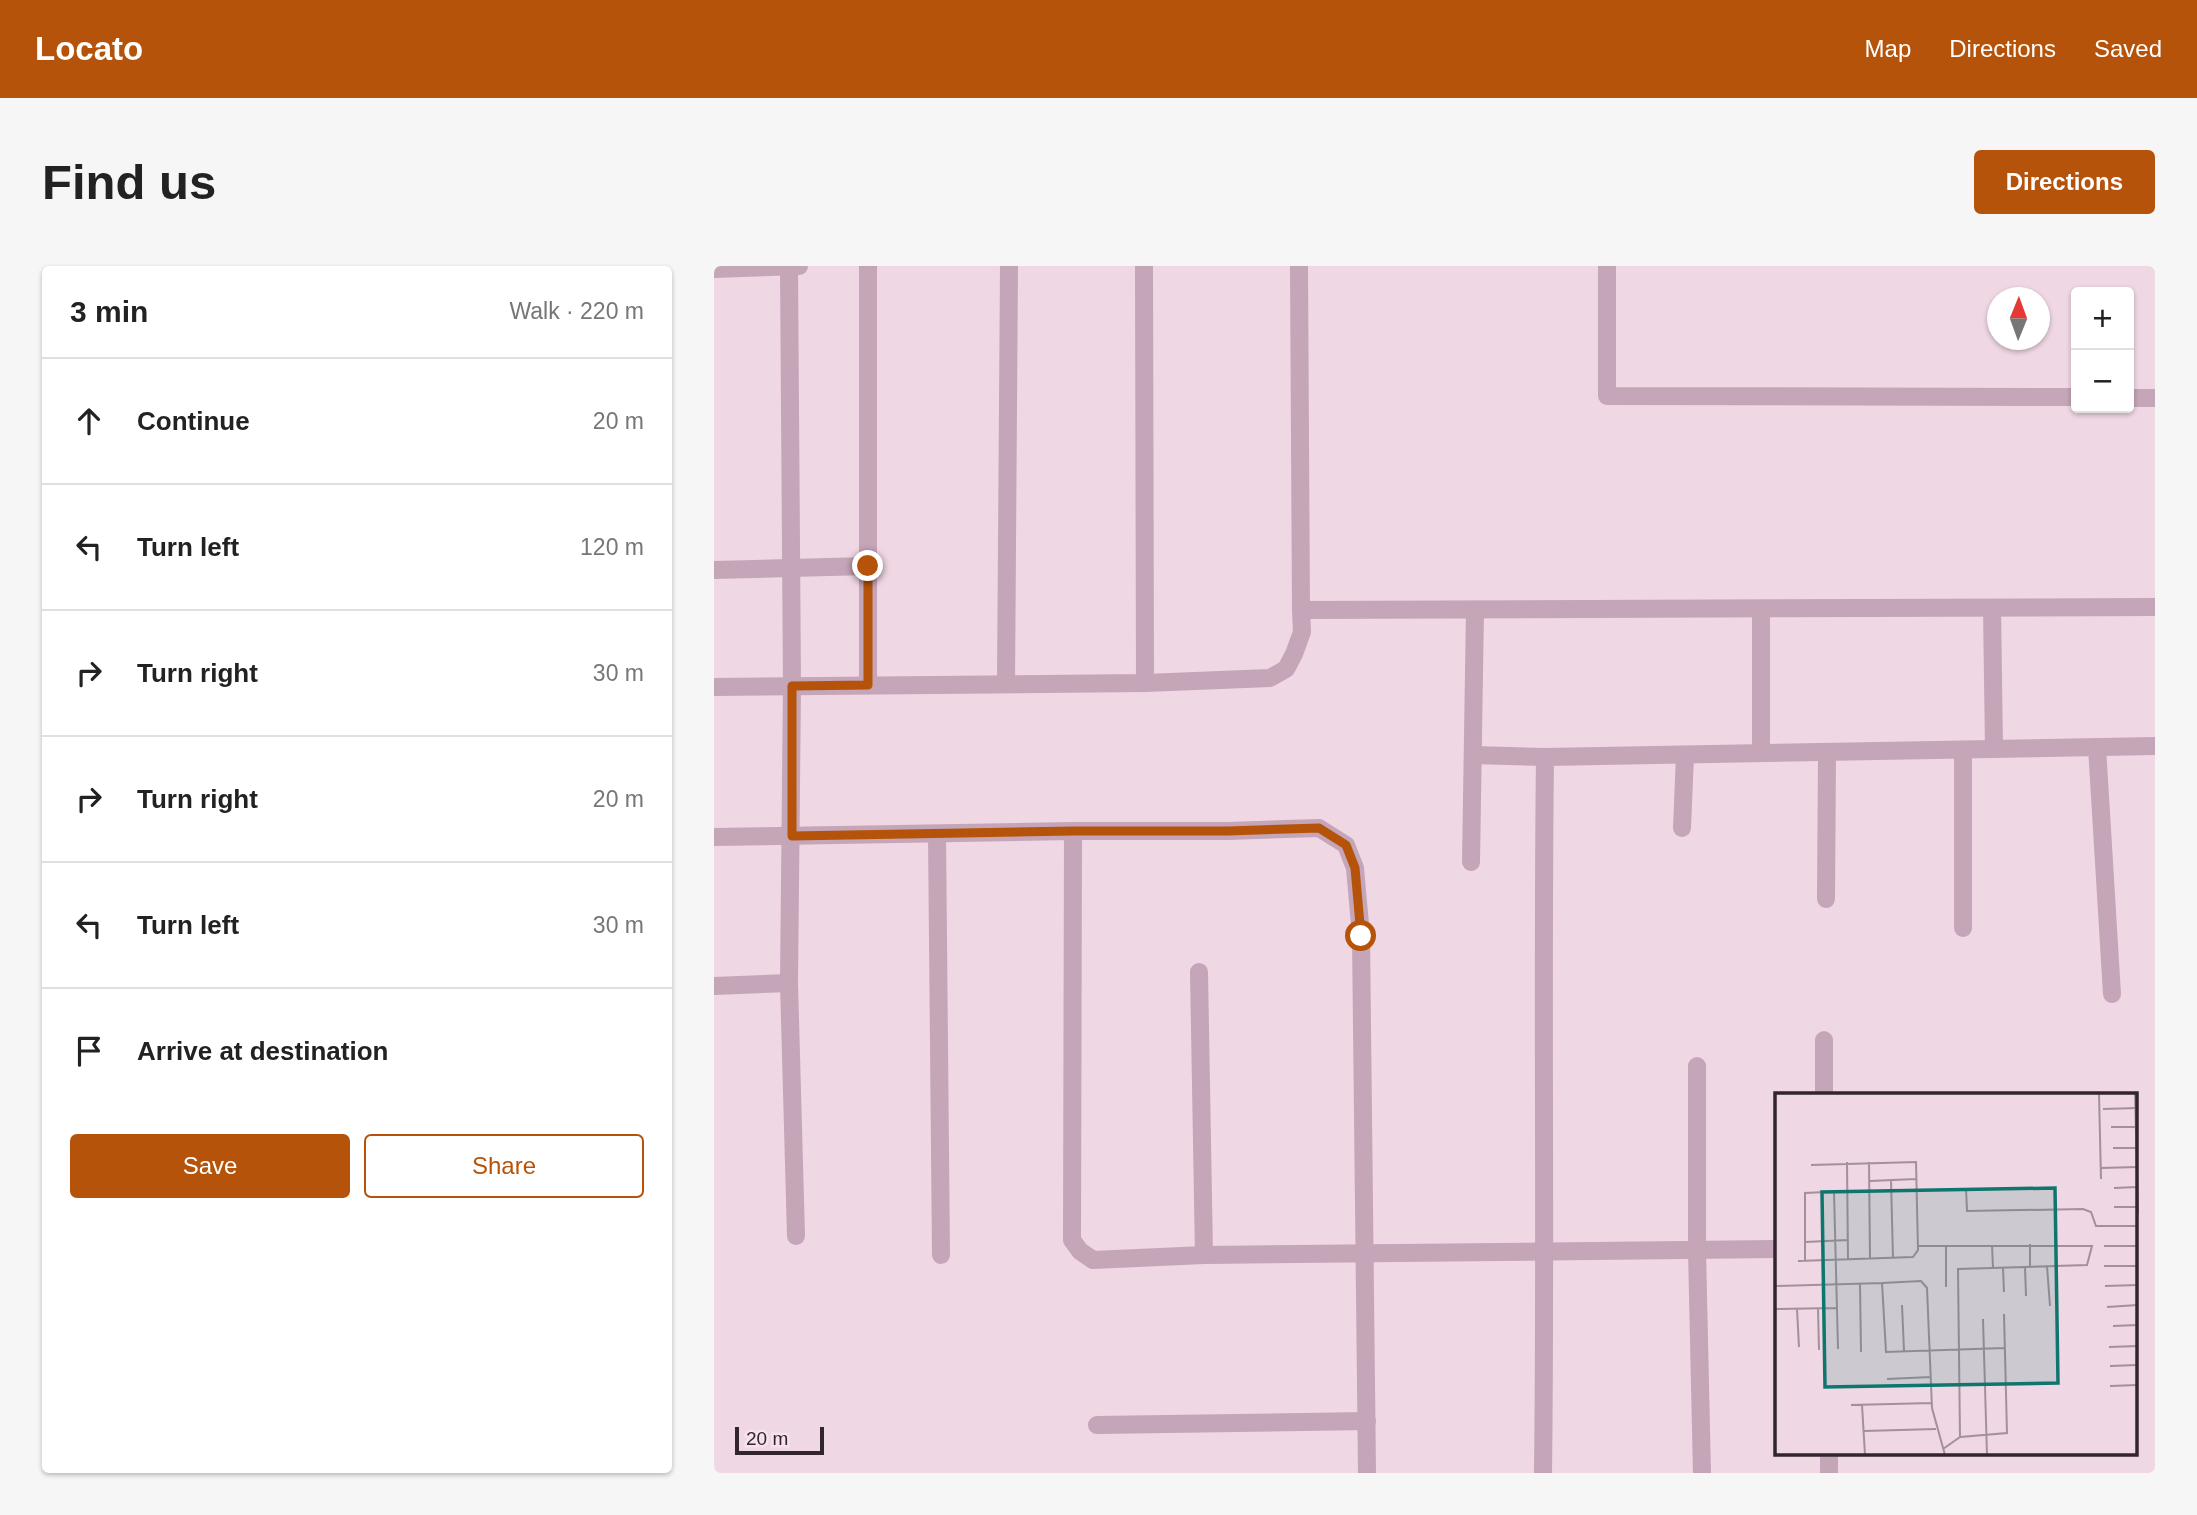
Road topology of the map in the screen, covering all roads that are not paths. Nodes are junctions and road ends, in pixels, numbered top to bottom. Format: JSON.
{"nodes":[{"id":1,"x":799,"y":266,"type":"edge"},
{"id":2,"x":868,"y":266,"type":"edge"},
{"id":3,"x":1009,"y":266,"type":"edge"},
{"id":4,"x":1144,"y":266,"type":"edge"},
{"id":5,"x":1299,"y":266,"type":"edge"},
{"id":6,"x":1607,"y":266,"type":"edge"},
{"id":7,"x":789,"y":267,"type":"edge"},
{"id":8,"x":714,"y":269,"type":"edge"},
{"id":9,"x":2071,"y":397,"type":"edge"},
{"id":10,"x":2134,"y":398,"type":"edge"},
{"id":11,"x":2155,"y":398,"type":"edge"},
{"id":12,"x":792,"y":566,"type":"junction"},
{"id":13,"x":868,"y":566,"type":"junction"},
{"id":14,"x":714,"y":570,"type":"edge"},
{"id":15,"x":2155,"y":607,"type":"edge"},
{"id":16,"x":1992,"y":608,"type":"junction"},
{"id":17,"x":1761,"y":609,"type":"junction"},
{"id":18,"x":1301,"y":610,"type":"junction"},
{"id":19,"x":1475,"y":610,"type":"junction"},
{"id":20,"x":1145,"y":683,"type":"junction"},
{"id":21,"x":1006,"y":684,"type":"junction"},
{"id":22,"x":868,"y":685,"type":"junction"},
{"id":23,"x":792,"y":686,"type":"junction"},
{"id":24,"x":714,"y":687,"type":"edge"},
{"id":25,"x":2155,"y":746,"type":"edge"},
{"id":26,"x":2097,"y":747,"type":"junction"},
{"id":27,"x":1994,"y":749,"type":"junction"},
{"id":28,"x":1963,"y":750,"type":"junction"},
{"id":29,"x":1827,"y":752,"type":"junction"},
{"id":30,"x":1762,"y":753,"type":"junction"},
{"id":31,"x":1473,"y":754,"type":"junction"},
{"id":32,"x":1685,"y":755,"type":"junction"},
{"id":33,"x":1545,"y":757,"type":"junction"},
{"id":34,"x":1682,"y":828,"type":"dead end"},
{"id":35,"x":1073,"y":831,"type":"junction"},
{"id":36,"x":937,"y":835,"type":"junction"},
{"id":37,"x":792,"y":836,"type":"junction"},
{"id":38,"x":714,"y":837,"type":"edge"},
{"id":39,"x":1471,"y":862,"type":"dead end"},
{"id":40,"x":1826,"y":899,"type":"dead end"},
{"id":41,"x":1963,"y":928,"type":"dead end"},
{"id":42,"x":1199,"y":972,"type":"dead end"},
{"id":43,"x":789,"y":983,"type":"junction"},
{"id":44,"x":714,"y":986,"type":"edge"},
{"id":45,"x":2112,"y":994,"type":"dead end"},
{"id":46,"x":1824,"y":1040,"type":"dead end"},
{"id":47,"x":1696,"y":1066,"type":"dead end"},
{"id":48,"x":1824,"y":1093,"type":"edge"},
{"id":49,"x":796,"y":1236,"type":"dead end"},
{"id":50,"x":1775,"y":1250,"type":"edge"},
{"id":51,"x":1697,"y":1251,"type":"junction"},
{"id":52,"x":1545,"y":1252,"type":"junction"},
{"id":53,"x":941,"y":1255,"type":"dead end"},
{"id":54,"x":1204,"y":1255,"type":"junction"},
{"id":55,"x":1365,"y":1255,"type":"junction"},
{"id":56,"x":1367,"y":1421,"type":"junction"},
{"id":57,"x":1097,"y":1425,"type":"dead end"},
{"id":58,"x":1367,"y":1473,"type":"edge"},
{"id":59,"x":1543,"y":1473,"type":"edge"},
{"id":60,"x":1702,"y":1473,"type":"edge"}],
"edges":[{"from":1,"to":7,"type":"street"},
{"from":2,"to":13,"type":"street"},
{"from":3,"to":21,"type":"street"},
{"from":4,"to":20,"type":"street"},
{"from":5,"to":18,"type":"street"},
{"from":6,"to":9,"type":"street"},
{"from":7,"to":8,"type":"street"},
{"from":7,"to":12,"type":"street"},
{"from":10,"to":11,"type":"street"},
{"from":12,"to":13,"type":"street"},
{"from":12,"to":14,"type":"street"},
{"from":12,"to":23,"type":"street"},
{"from":13,"to":22,"type":"street"},
{"from":15,"to":16,"type":"street"},
{"from":16,"to":17,"type":"street"},
{"from":16,"to":27,"type":"street"},
{"from":17,"to":19,"type":"street"},
{"from":17,"to":30,"type":"street"},
{"from":18,"to":19,"type":"street"},
{"from":18,"to":20,"type":"street"},
{"from":19,"to":31,"type":"street"},
{"from":20,"to":21,"type":"street"},
{"from":21,"to":22,"type":"street"},
{"from":22,"to":23,"type":"street"},
{"from":23,"to":24,"type":"street"},
{"from":23,"to":37,"type":"street"},
{"from":25,"to":26,"type":"street"},
{"from":26,"to":27,"type":"street"},
{"from":26,"to":45,"type":"street"},
{"from":27,"to":28,"type":"street"},
{"from":28,"to":29,"type":"street"},
{"from":28,"to":41,"type":"street"},
{"from":29,"to":30,"type":"street"},
{"from":29,"to":40,"type":"street"},
{"from":30,"to":32,"type":"street"},
{"from":31,"to":33,"type":"street"},
{"from":31,"to":39,"type":"street"},
{"from":32,"to":33,"type":"street"},
{"from":32,"to":34,"type":"street"},
{"from":33,"to":52,"type":"street"},
{"from":35,"to":36,"type":"street"},
{"from":35,"to":54,"type":"street"},
{"from":35,"to":55,"type":"street"},
{"from":36,"to":37,"type":"street"},
{"from":36,"to":53,"type":"street"},
{"from":37,"to":38,"type":"street"},
{"from":37,"to":43,"type":"street"},
{"from":42,"to":54,"type":"street"},
{"from":43,"to":44,"type":"street"},
{"from":43,"to":49,"type":"street"},
{"from":46,"to":48,"type":"street"},
{"from":47,"to":51,"type":"street"},
{"from":50,"to":51,"type":"street"},
{"from":51,"to":52,"type":"street"},
{"from":51,"to":60,"type":"street"},
{"from":52,"to":55,"type":"street"},
{"from":52,"to":59,"type":"street"},
{"from":54,"to":55,"type":"street"},
{"from":55,"to":56,"type":"street"},
{"from":56,"to":57,"type":"street"},
{"from":56,"to":58,"type":"street"}]}
